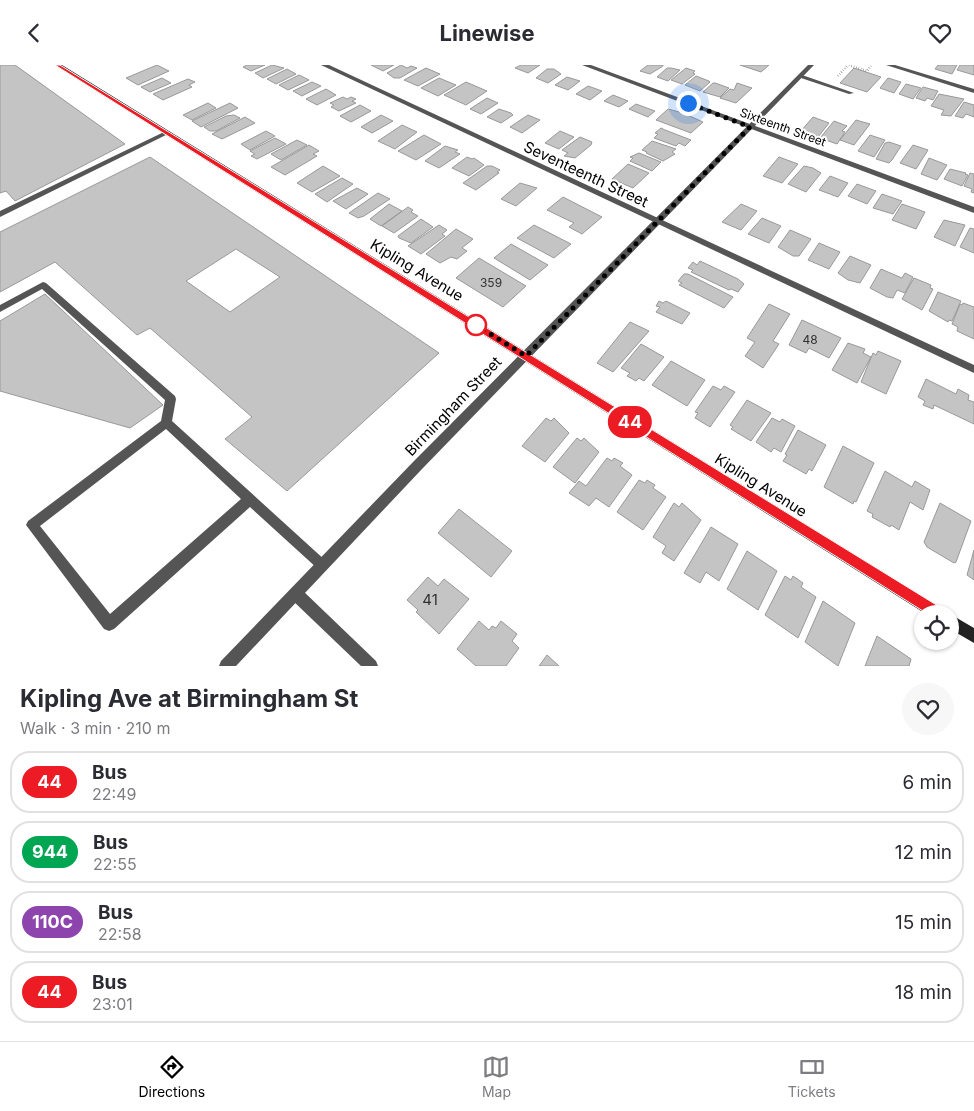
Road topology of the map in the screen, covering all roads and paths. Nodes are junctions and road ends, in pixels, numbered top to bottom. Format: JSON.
{"nodes":[{"id":1,"x":58,"y":65,"type":"edge"},
{"id":2,"x":324,"y":65,"type":"edge"},
{"id":3,"x":585,"y":65,"type":"edge"},
{"id":4,"x":811,"y":65,"type":"edge"},
{"id":5,"x":849,"y":65,"type":"edge"},
{"id":6,"x":889,"y":65,"type":"edge"},
{"id":7,"x":871,"y":66,"type":"edge"},
{"id":8,"x":800,"y":76,"type":"junction"},
{"id":9,"x":974,"y":91,"type":"edge"},
{"id":10,"x":851,"y":93,"type":"dead end"},
{"id":11,"x":750,"y":127,"type":"junction"},
{"id":12,"x":166,"y":133,"type":"junction"},
{"id":13,"x":974,"y":210,"type":"edge"},
{"id":14,"x":0,"y":215,"type":"edge"},
{"id":15,"x":656,"y":222,"type":"junction"},
{"id":16,"x":0,"y":309,"type":"edge"},
{"id":17,"x":526,"y":356,"type":"junction"},
{"id":18,"x":974,"y":369,"type":"edge"},
{"id":19,"x":166,"y":423,"type":"junction"},
{"id":20,"x":249,"y":499,"type":"junction"},
{"id":21,"x":322,"y":565,"type":"junction"},
{"id":22,"x":296,"y":594,"type":"junction"},
{"id":23,"x":923,"y":605,"type":"edge"},
{"id":24,"x":959,"y":626,"type":"edge"},
{"id":25,"x":974,"y":635,"type":"edge"},
{"id":26,"x":226,"y":666,"type":"edge"},
{"id":27,"x":371,"y":666,"type":"edge"}],
"edges":[{"from":1,"to":12,"type":"main road","name":"Kipling Avenue"},
{"from":2,"to":15,"type":"street","name":"Seventeenth Street"},
{"from":3,"to":11,"type":"street","name":"Sixteenth Street"},
{"from":4,"to":8,"type":"street","name":"Birmingham Street"},
{"from":5,"to":7,"type":"path"},
{"from":6,"to":9,"type":"street"},
{"from":8,"to":10,"type":"street"},
{"from":8,"to":11,"type":"street","name":"Birmingham Street"},
{"from":11,"to":13,"type":"street","name":"Sixteenth Street"},
{"from":11,"to":15,"type":"street","name":"Birmingham Street"},
{"from":12,"to":14,"type":"street"},
{"from":12,"to":17,"type":"main road","name":"Kipling Avenue"},
{"from":15,"to":17,"type":"street","name":"Birmingham Street"},
{"from":15,"to":18,"type":"street","name":"Seventeenth Street"},
{"from":16,"to":19,"type":"street"},
{"from":17,"to":21,"type":"street","name":"Birmingham Street"},
{"from":17,"to":23,"type":"main road","name":"Kipling Avenue"},
{"from":19,"to":20,"type":"street"},
{"from":19,"to":20,"type":"street"},
{"from":20,"to":21,"type":"street"},
{"from":21,"to":22,"type":"street","name":"Birmingham Street"},
{"from":22,"to":26,"type":"street","name":"Birmingham Street"},
{"from":22,"to":27,"type":"street"},
{"from":24,"to":25,"type":"main road"}]}
